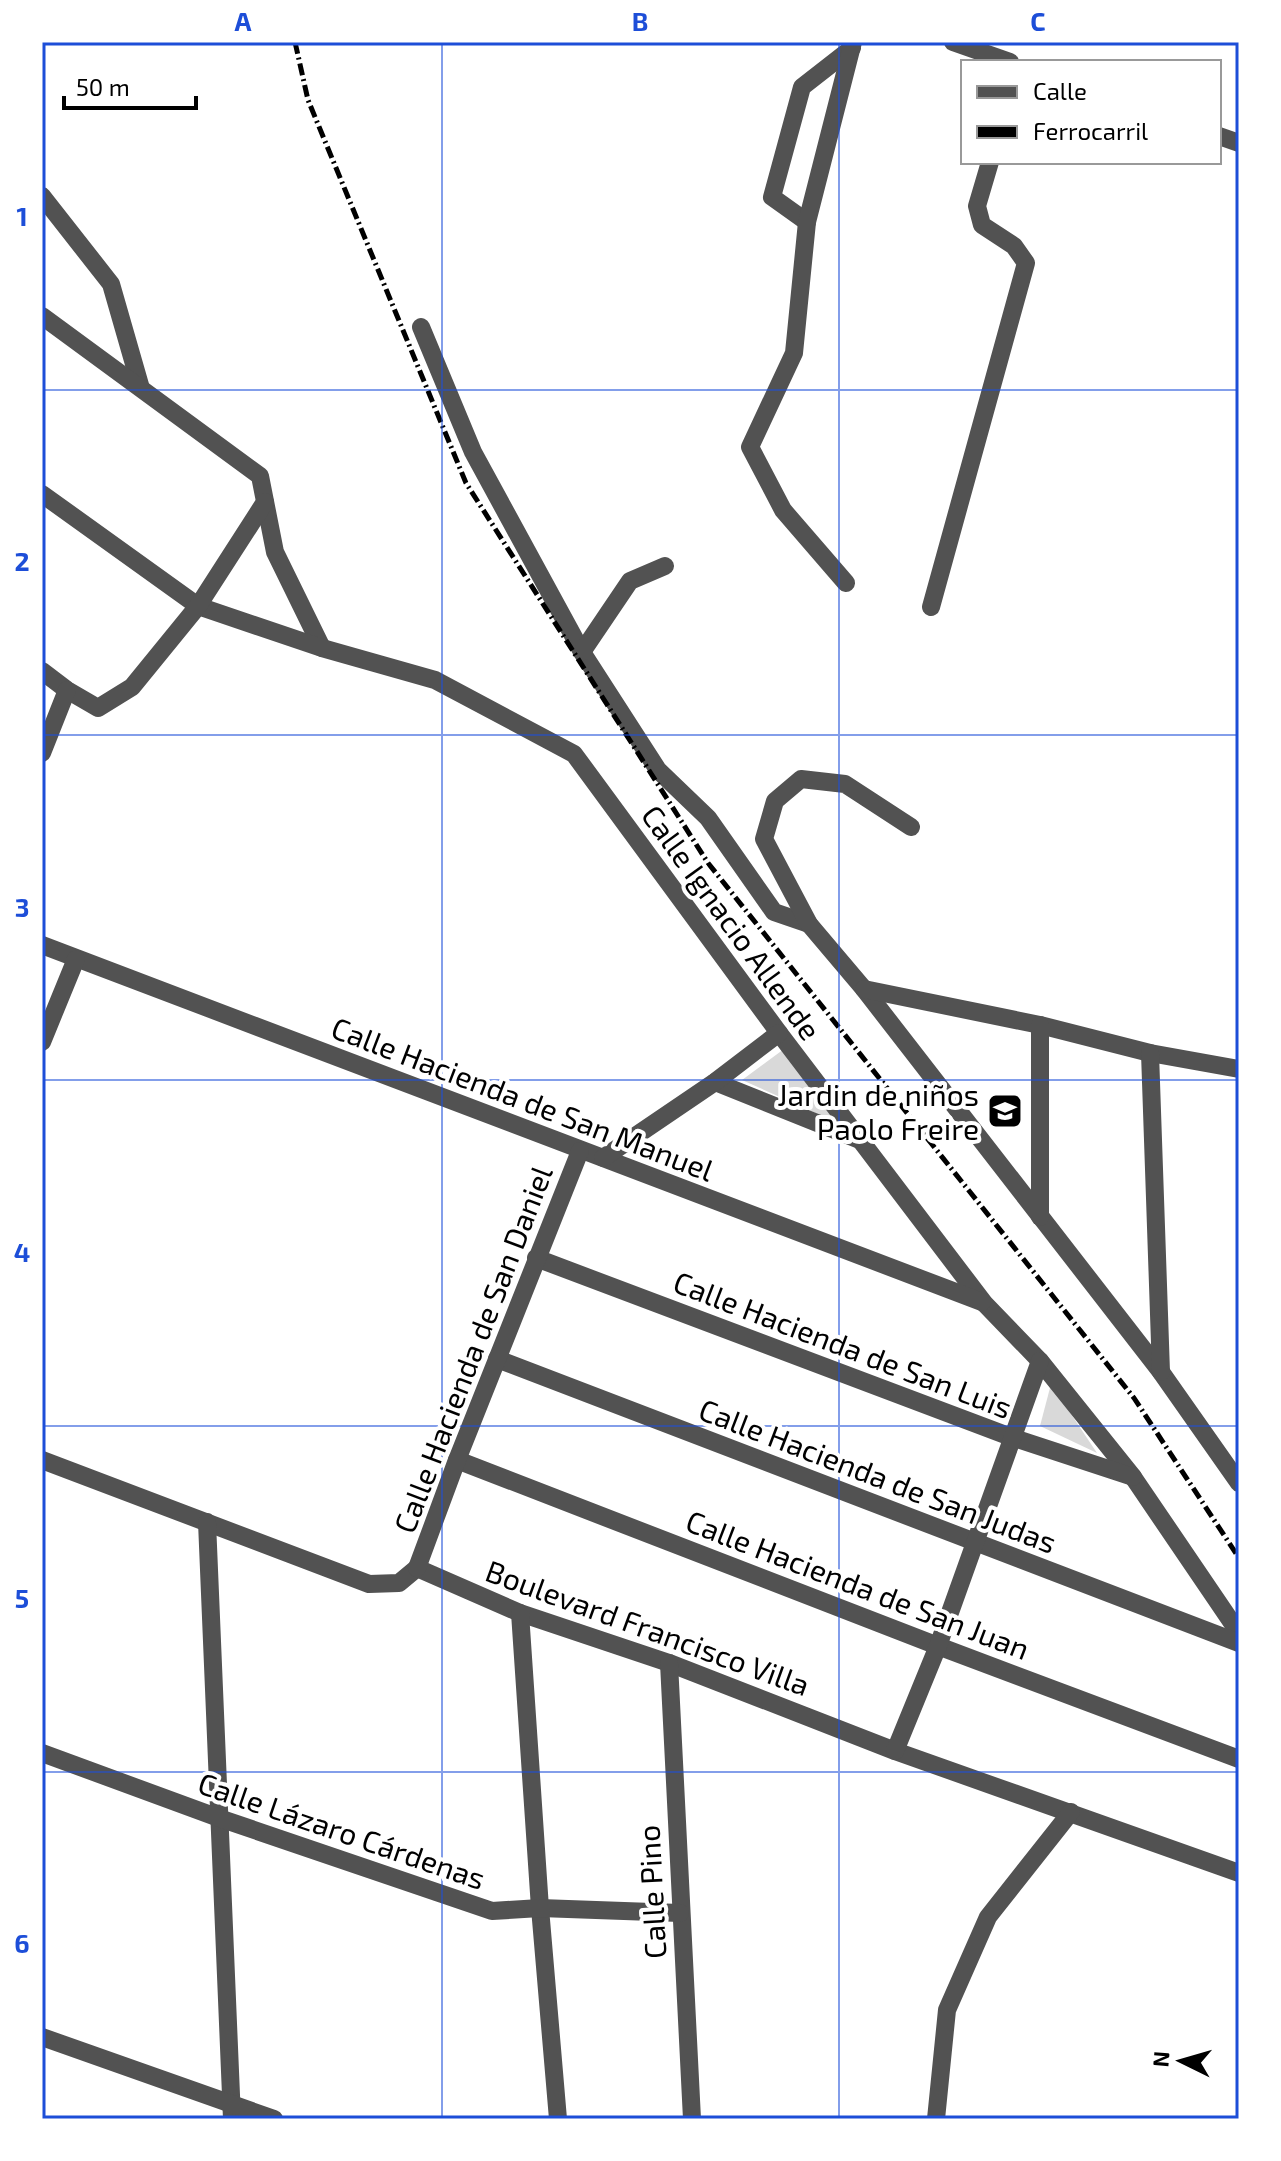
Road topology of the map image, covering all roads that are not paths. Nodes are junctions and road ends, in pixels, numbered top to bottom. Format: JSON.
{"nodes":[{"id":1,"x":953,"y":42,"type":"edge"},
{"id":2,"x":852,"y":45,"type":"edge"},
{"id":3,"x":1004,"y":60,"type":"edge"},
{"id":4,"x":989,"y":164,"type":"edge"},
{"id":5,"x":42,"y":196,"type":"edge"},
{"id":6,"x":807,"y":222,"type":"junction"},
{"id":7,"x":42,"y":316,"type":"edge"},
{"id":8,"x":421,"y":327,"type":"dead end"},
{"id":9,"x":140,"y":385,"type":"junction"},
{"id":10,"x":42,"y":494,"type":"edge"},
{"id":11,"x":265,"y":502,"type":"junction"},
{"id":12,"x":665,"y":566,"type":"dead end"},
{"id":13,"x":846,"y":583,"type":"dead end"},
{"id":14,"x":198,"y":606,"type":"junction"},
{"id":15,"x":931,"y":607,"type":"dead end"},
{"id":16,"x":322,"y":648,"type":"junction"},
{"id":17,"x":582,"y":652,"type":"junction"},
{"id":18,"x":42,"y":671,"type":"edge"},
{"id":19,"x":67,"y":690,"type":"junction"},
{"id":20,"x":42,"y":753,"type":"edge"},
{"id":21,"x":911,"y":827,"type":"dead end"},
{"id":22,"x":809,"y":924,"type":"junction"},
{"id":23,"x":42,"y":945,"type":"edge"},
{"id":24,"x":76,"y":959,"type":"junction"},
{"id":25,"x":864,"y":989,"type":"junction"},
{"id":26,"x":1040,"y":1025,"type":"junction"},
{"id":27,"x":779,"y":1033,"type":"junction"},
{"id":28,"x":42,"y":1042,"type":"edge"},
{"id":29,"x":1150,"y":1053,"type":"junction"},
{"id":30,"x":1239,"y":1069,"type":"edge"},
{"id":31,"x":715,"y":1082,"type":"junction"},
{"id":32,"x":860,"y":1141,"type":"junction"},
{"id":33,"x":580,"y":1151,"type":"junction"},
{"id":34,"x":603,"y":1158,"type":"junction"},
{"id":35,"x":1040,"y":1217,"type":"junction"},
{"id":36,"x":536,"y":1258,"type":"junction"},
{"id":37,"x":984,"y":1303,"type":"junction"},
{"id":38,"x":497,"y":1359,"type":"junction"},
{"id":39,"x":1040,"y":1361,"type":"junction"},
{"id":40,"x":1161,"y":1372,"type":"junction"},
{"id":41,"x":1011,"y":1437,"type":"junction"},
{"id":42,"x":42,"y":1460,"type":"edge"},
{"id":43,"x":457,"y":1460,"type":"junction"},
{"id":44,"x":1133,"y":1477,"type":"junction"},
{"id":45,"x":1239,"y":1483,"type":"edge"},
{"id":46,"x":207,"y":1522,"type":"junction"},
{"id":47,"x":974,"y":1542,"type":"junction"},
{"id":48,"x":417,"y":1568,"type":"junction"},
{"id":49,"x":520,"y":1613,"type":"junction"},
{"id":50,"x":1239,"y":1633,"type":"edge"},
{"id":51,"x":1239,"y":1643,"type":"edge"},
{"id":52,"x":938,"y":1646,"type":"junction"},
{"id":53,"x":669,"y":1663,"type":"junction"},
{"id":54,"x":895,"y":1751,"type":"junction"},
{"id":55,"x":42,"y":1753,"type":"edge"},
{"id":56,"x":1239,"y":1759,"type":"edge"},
{"id":57,"x":1071,"y":1812,"type":"junction"},
{"id":58,"x":219,"y":1818,"type":"junction"},
{"id":59,"x":1239,"y":1873,"type":"edge"},
{"id":60,"x":540,"y":1908,"type":"junction"},
{"id":61,"x":680,"y":1913,"type":"junction"},
{"id":62,"x":42,"y":2037,"type":"edge"},
{"id":63,"x":232,"y":2111,"type":"edge"},
{"id":64,"x":274,"y":2119,"type":"edge"},
{"id":65,"x":558,"y":2119,"type":"edge"},
{"id":66,"x":692,"y":2119,"type":"edge"},
{"id":67,"x":936,"y":2119,"type":"edge"}],
"edges":[{"from":1,"to":3,"type":"street"},
{"from":2,"to":6,"type":"street"},
{"from":2,"to":6,"type":"street"},
{"from":4,"to":15,"type":"street"},
{"from":5,"to":9,"type":"street"},
{"from":6,"to":13,"type":"street"},
{"from":7,"to":9,"type":"street"},
{"from":8,"to":17,"type":"street"},
{"from":9,"to":11,"type":"street"},
{"from":10,"to":14,"type":"street","name":"Calle Ignacio Allende"},
{"from":11,"to":14,"type":"street"},
{"from":11,"to":16,"type":"street"},
{"from":12,"to":17,"type":"street"},
{"from":14,"to":16,"type":"street","name":"Calle Ignacio Allende"},
{"from":14,"to":19,"type":"street"},
{"from":16,"to":27,"type":"street","name":"Calle Ignacio Allende"},
{"from":17,"to":22,"type":"street"},
{"from":18,"to":19,"type":"street"},
{"from":19,"to":20,"type":"street"},
{"from":21,"to":22,"type":"street"},
{"from":22,"to":25,"type":"street"},
{"from":23,"to":24,"type":"street","name":"Calle Hacienda de San Manuel"},
{"from":24,"to":28,"type":"street"},
{"from":24,"to":33,"type":"street","name":"Calle Hacienda de San Manuel"},
{"from":25,"to":26,"type":"street"},
{"from":25,"to":35,"type":"street"},
{"from":26,"to":29,"type":"street"},
{"from":26,"to":35,"type":"street"},
{"from":27,"to":31,"type":"street"},
{"from":27,"to":32,"type":"street","name":"Calle Ignacio Allende"},
{"from":29,"to":30,"type":"street"},
{"from":29,"to":40,"type":"street"},
{"from":31,"to":32,"type":"street"},
{"from":31,"to":34,"type":"street"},
{"from":32,"to":37,"type":"street","name":"Calle Ignacio Allende"},
{"from":33,"to":34,"type":"street","name":"Calle Hacienda de San Manuel"},
{"from":33,"to":36,"type":"street","name":"Calle Hacienda de San Daniel"},
{"from":34,"to":37,"type":"street","name":"Calle Hacienda de San Manuel"},
{"from":35,"to":40,"type":"street"},
{"from":36,"to":38,"type":"street","name":"Calle Hacienda de San Daniel"},
{"from":36,"to":41,"type":"street","name":"Calle Hacienda de San Luis"},
{"from":37,"to":39,"type":"street","name":"Calle Ignacio Allende"},
{"from":38,"to":43,"type":"street","name":"Calle Hacienda de San Daniel"},
{"from":38,"to":47,"type":"street","name":"Calle Hacienda de San Judas"},
{"from":39,"to":41,"type":"street"},
{"from":39,"to":44,"type":"street","name":"Calle Ignacio Allende"},
{"from":40,"to":45,"type":"street"},
{"from":41,"to":44,"type":"street","name":"Calle Hacienda de San Luis"},
{"from":41,"to":47,"type":"street"},
{"from":42,"to":46,"type":"street"},
{"from":43,"to":48,"type":"street","name":"Calle Hacienda de San Daniel"},
{"from":43,"to":52,"type":"street","name":"Calle Hacienda de San Juan"},
{"from":44,"to":50,"type":"street","name":"Calle Ignacio Allende"},
{"from":46,"to":48,"type":"street"},
{"from":46,"to":58,"type":"street"},
{"from":47,"to":51,"type":"street","name":"Calle Hacienda de San Judas"},
{"from":47,"to":52,"type":"street"},
{"from":48,"to":49,"type":"street","name":"Boulevard Francisco Villa"},
{"from":49,"to":53,"type":"street","name":"Boulevard Francisco Villa"},
{"from":49,"to":60,"type":"street"},
{"from":52,"to":54,"type":"street"},
{"from":52,"to":56,"type":"street","name":"Calle Hacienda de San Juan"},
{"from":53,"to":54,"type":"street","name":"Boulevard Francisco Villa"},
{"from":53,"to":61,"type":"street","name":"Calle Pino"},
{"from":54,"to":57,"type":"street","name":"Boulevard Francisco Villa"},
{"from":55,"to":58,"type":"street","name":"Calle Lázaro Cárdenas"},
{"from":57,"to":59,"type":"street","name":"Boulevard Francisco Villa"},
{"from":57,"to":67,"type":"street"},
{"from":58,"to":60,"type":"street","name":"Calle Lázaro Cárdenas"},
{"from":58,"to":63,"type":"street"},
{"from":60,"to":61,"type":"street","name":"Calle Lázaro Cárdenas"},
{"from":60,"to":65,"type":"street"},
{"from":61,"to":66,"type":"street","name":"Calle Pino"},
{"from":62,"to":63,"type":"street"},
{"from":63,"to":64,"type":"street"}]}
